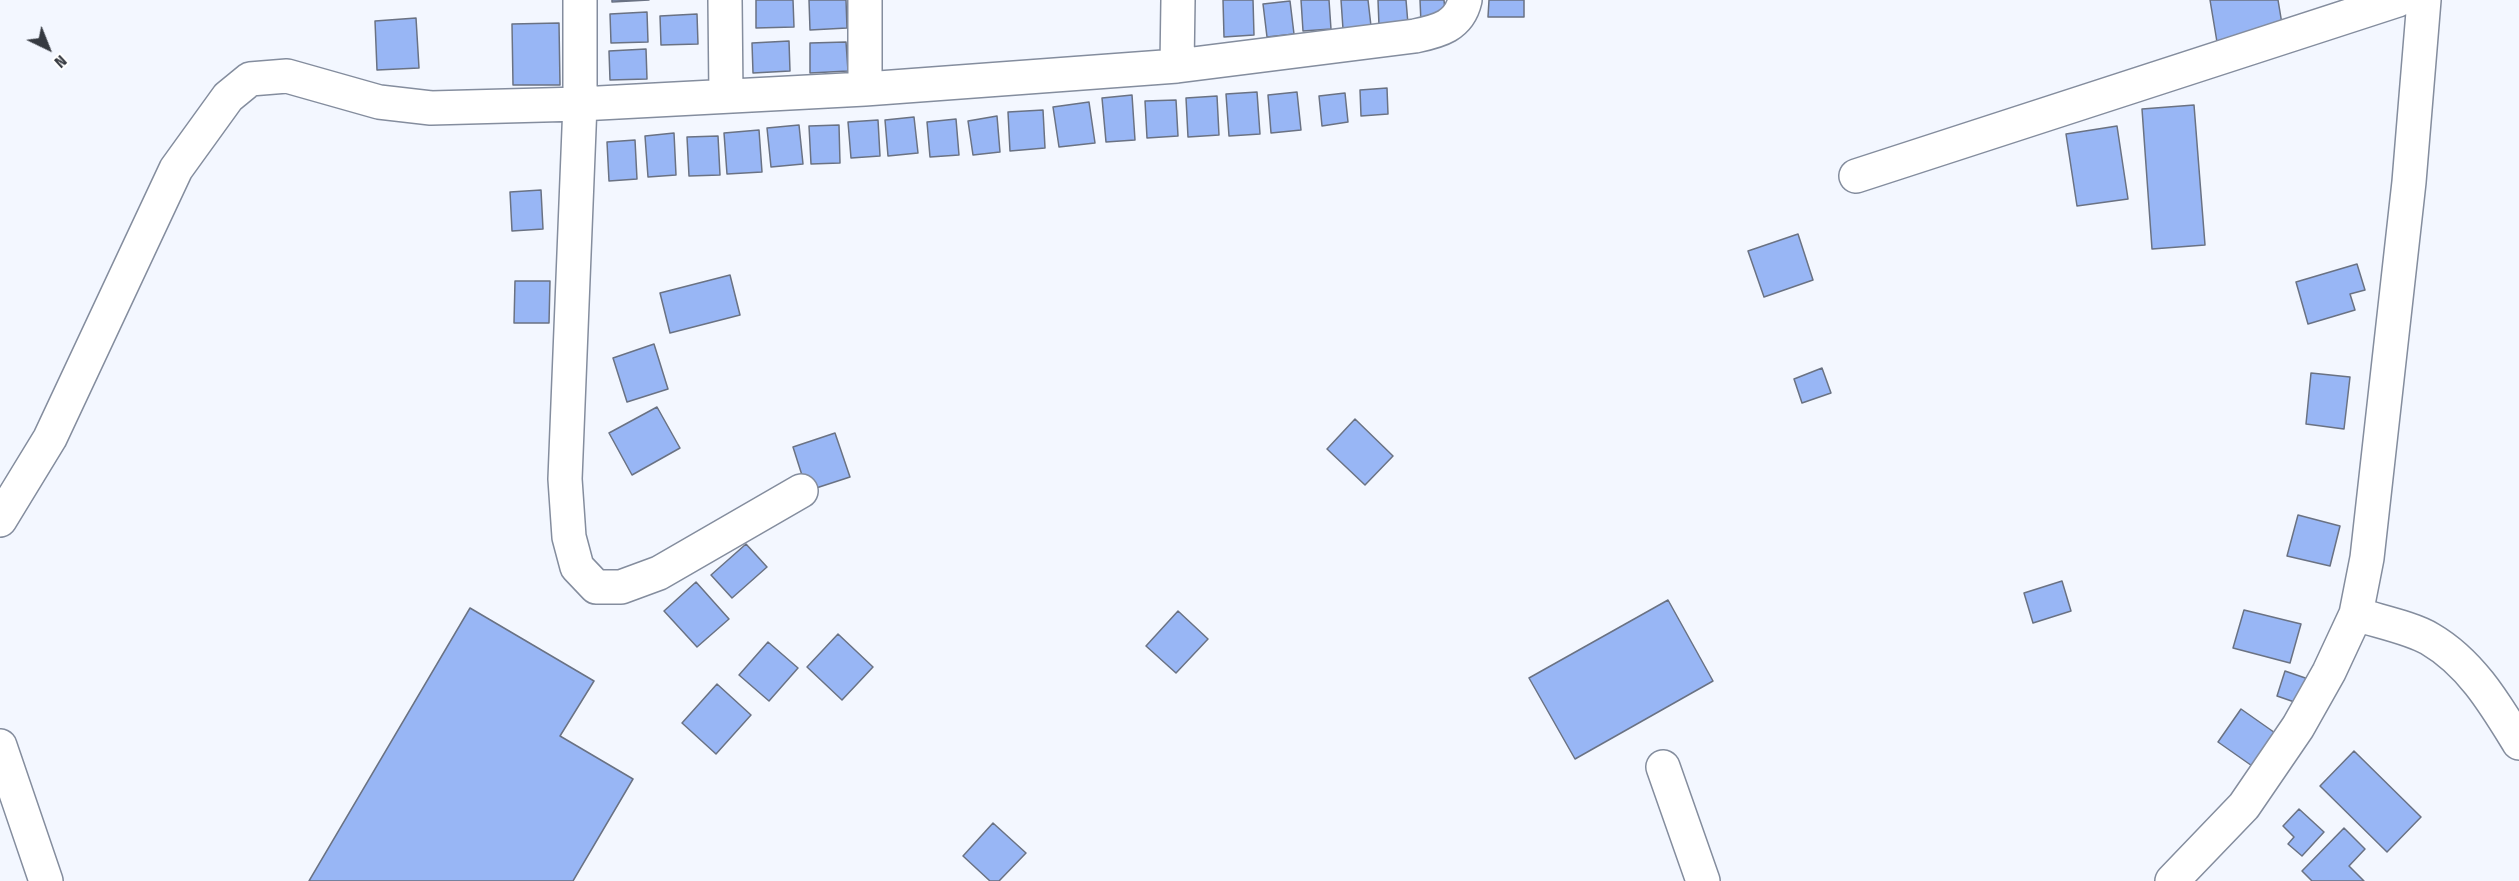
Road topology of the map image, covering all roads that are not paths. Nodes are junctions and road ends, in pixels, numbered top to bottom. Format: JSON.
{"nodes":[{"id":1,"x":580,"y":0,"type":"edge"},
{"id":2,"x":725,"y":0,"type":"edge"},
{"id":3,"x":865,"y":0,"type":"edge"},
{"id":4,"x":1178,"y":0,"type":"edge"},
{"id":5,"x":1465,"y":0,"type":"edge"},
{"id":6,"x":2398,"y":0,"type":"edge"},
{"id":7,"x":2424,"y":0,"type":"edge"},
{"id":8,"x":1177,"y":66,"type":"junction"},
{"id":9,"x":865,"y":89,"type":"junction"},
{"id":10,"x":726,"y":96,"type":"junction"},
{"id":11,"x":580,"y":104,"type":"junction"},
{"id":12,"x":1856,"y":176,"type":"dead end"},
{"id":13,"x":801,"y":491,"type":"dead end"},
{"id":14,"x":0,"y":520,"type":"edge"},
{"id":15,"x":2356,"y":614,"type":"junction"},
{"id":16,"x":2519,"y":742,"type":"edge"},
{"id":17,"x":0,"y":746,"type":"edge"},
{"id":18,"x":1663,"y":767,"type":"dead end"},
{"id":19,"x":46,"y":881,"type":"edge"},
{"id":20,"x":1703,"y":881,"type":"edge"},
{"id":21,"x":2172,"y":881,"type":"edge"}],
"edges":[{"from":1,"to":11,"type":"street"},
{"from":2,"to":10,"type":"street"},
{"from":3,"to":9,"type":"street"},
{"from":4,"to":8,"type":"street"},
{"from":5,"to":8,"type":"street"},
{"from":6,"to":12,"type":"street"},
{"from":7,"to":15,"type":"street"},
{"from":8,"to":9,"type":"street"},
{"from":9,"to":10,"type":"street"},
{"from":10,"to":11,"type":"street"},
{"from":11,"to":13,"type":"street"},
{"from":11,"to":14,"type":"street"},
{"from":15,"to":16,"type":"street"},
{"from":15,"to":21,"type":"street"},
{"from":17,"to":19,"type":"street"},
{"from":18,"to":20,"type":"street"}]}
